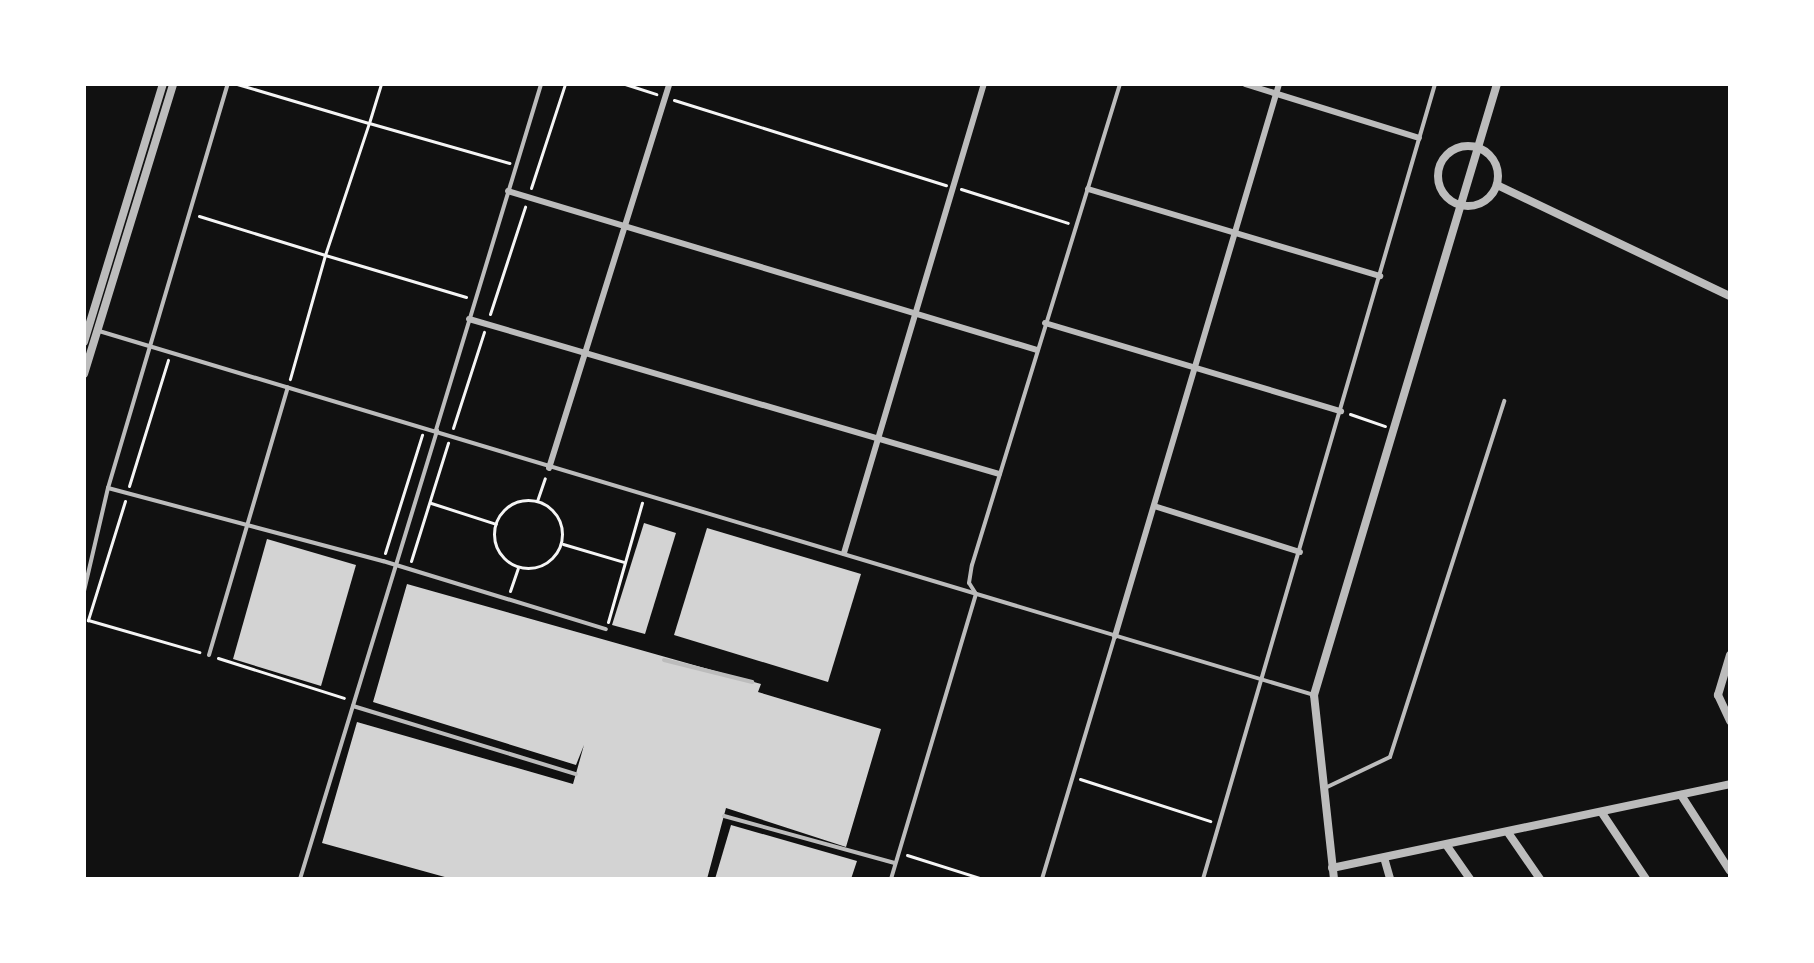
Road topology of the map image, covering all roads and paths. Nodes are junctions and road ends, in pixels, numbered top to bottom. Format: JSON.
{"nodes":[{"id":1,"x":163,"y":84,"type":"edge"},
{"id":2,"x":173,"y":84,"type":"edge"},
{"id":3,"x":228,"y":84,"type":"edge"},
{"id":4,"x":237,"y":84,"type":"edge"},
{"id":5,"x":381,"y":84,"type":"edge"},
{"id":6,"x":541,"y":84,"type":"edge"},
{"id":7,"x":565,"y":84,"type":"edge"},
{"id":8,"x":625,"y":84,"type":"edge"},
{"id":9,"x":669,"y":84,"type":"edge"},
{"id":10,"x":984,"y":84,"type":"edge"},
{"id":11,"x":1120,"y":84,"type":"edge"},
{"id":12,"x":1245,"y":84,"type":"edge"},
{"id":13,"x":1279,"y":84,"type":"edge"},
{"id":14,"x":1435,"y":84,"type":"edge"},
{"id":15,"x":1497,"y":84,"type":"edge"},
{"id":16,"x":1276,"y":94,"type":"junction"},
{"id":17,"x":665,"y":97,"type":"junction"},
{"id":18,"x":369,"y":123,"type":"junction"},
{"id":19,"x":1419,"y":138,"type":"junction"},
{"id":20,"x":1477,"y":148,"type":"junction"},
{"id":21,"x":516,"y":165,"type":"junction"},
{"id":22,"x":1497,"y":185,"type":"junction"},
{"id":23,"x":953,"y":187,"type":"junction"},
{"id":24,"x":1088,"y":189,"type":"junction"},
{"id":25,"x":508,"y":191,"type":"junction"},
{"id":26,"x":528,"y":197,"type":"junction"},
{"id":27,"x":1460,"y":205,"type":"junction"},
{"id":28,"x":190,"y":213,"type":"junction"},
{"id":29,"x":1077,"y":225,"type":"junction"},
{"id":30,"x":624,"y":226,"type":"junction"},
{"id":31,"x":1235,"y":232,"type":"junction"},
{"id":32,"x":325,"y":255,"type":"junction"},
{"id":33,"x":1380,"y":276,"type":"junction"},
{"id":34,"x":1730,"y":296,"type":"edge"},
{"id":35,"x":475,"y":299,"type":"junction"},
{"id":36,"x":915,"y":313,"type":"junction"},
{"id":37,"x":469,"y":319,"type":"junction"},
{"id":38,"x":1045,"y":323,"type":"junction"},
{"id":39,"x":486,"y":324,"type":"junction"},
{"id":40,"x":99,"y":331,"type":"junction"},
{"id":41,"x":84,"y":342,"type":"edge"},
{"id":42,"x":149,"y":348,"type":"junction"},
{"id":43,"x":1037,"y":350,"type":"junction"},
{"id":44,"x":170,"y":353,"type":"junction"},
{"id":45,"x":585,"y":353,"type":"junction"},
{"id":46,"x":1195,"y":368,"type":"junction"},
{"id":47,"x":84,"y":374,"type":"edge"},
{"id":48,"x":288,"y":387,"type":"junction"},
{"id":49,"x":1504,"y":401,"type":"dead end"},
{"id":50,"x":1341,"y":411,"type":"junction"},
{"id":51,"x":424,"y":426,"type":"junction"},
{"id":52,"x":1392,"y":428,"type":"junction"},
{"id":53,"x":437,"y":430,"type":"junction"},
{"id":54,"x":451,"y":434,"type":"junction"},
{"id":55,"x":878,"y":439,"type":"junction"},
{"id":56,"x":549,"y":468,"type":"junction"},
{"id":57,"x":999,"y":474,"type":"junction"},
{"id":58,"x":108,"y":488,"type":"junction"},
{"id":59,"x":646,"y":492,"type":"junction"},
{"id":60,"x":127,"y":494,"type":"junction"},
{"id":61,"x":537,"y":501,"type":"junction"},
{"id":62,"x":430,"y":502,"type":"junction"},
{"id":63,"x":1154,"y":506,"type":"junction"},
{"id":64,"x":248,"y":523,"type":"junction"},
{"id":65,"x":496,"y":524,"type":"junction"},
{"id":66,"x":561,"y":544,"type":"junction"},
{"id":67,"x":1300,"y":552,"type":"junction"},
{"id":68,"x":844,"y":553,"type":"junction"},
{"id":69,"x":383,"y":561,"type":"junction"},
{"id":70,"x":624,"y":562,"type":"junction"},
{"id":71,"x":395,"y":565,"type":"junction"},
{"id":72,"x":518,"y":567,"type":"junction"},
{"id":73,"x":409,"y":569,"type":"junction"},
{"id":74,"x":84,"y":591,"type":"edge"},
{"id":75,"x":976,"y":594,"type":"junction"},
{"id":76,"x":507,"y":598,"type":"junction"},
{"id":77,"x":84,"y":606,"type":"edge"},
{"id":78,"x":92,"y":609,"type":"junction"},
{"id":79,"x":606,"y":629,"type":"joint"},
{"id":80,"x":1115,"y":636,"type":"junction"},
{"id":81,"x":209,"y":655,"type":"junction"},
{"id":82,"x":1730,"y":655,"type":"edge"},
{"id":83,"x":664,"y":660,"type":"dead end"},
{"id":84,"x":1265,"y":680,"type":"junction"},
{"id":85,"x":752,"y":682,"type":"dead end"},
{"id":86,"x":1314,"y":695,"type":"junction"},
{"id":87,"x":352,"y":703,"type":"junction"},
{"id":88,"x":1730,"y":721,"type":"edge"},
{"id":89,"x":576,"y":774,"type":"dead end"},
{"id":90,"x":1072,"y":776,"type":"junction"},
{"id":91,"x":1730,"y":784,"type":"edge"},
{"id":92,"x":1325,"y":788,"type":"junction"},
{"id":93,"x":1681,"y":795,"type":"junction"},
{"id":94,"x":1602,"y":813,"type":"junction"},
{"id":95,"x":724,"y":816,"type":"dead end"},
{"id":96,"x":1221,"y":824,"type":"junction"},
{"id":97,"x":1509,"y":834,"type":"junction"},
{"id":98,"x":1447,"y":846,"type":"junction"},
{"id":99,"x":899,"y":853,"type":"junction"},
{"id":100,"x":1385,"y":861,"type":"junction"},
{"id":101,"x":895,"y":863,"type":"junction"},
{"id":102,"x":1332,"y":868,"type":"junction"},
{"id":103,"x":1730,"y":871,"type":"edge"},
{"id":104,"x":300,"y":879,"type":"edge"},
{"id":105,"x":891,"y":879,"type":"edge"},
{"id":106,"x":983,"y":879,"type":"edge"},
{"id":107,"x":1042,"y":879,"type":"edge"},
{"id":108,"x":1203,"y":879,"type":"edge"},
{"id":109,"x":1334,"y":879,"type":"edge"},
{"id":110,"x":1390,"y":879,"type":"edge"},
{"id":111,"x":1470,"y":879,"type":"edge"},
{"id":112,"x":1540,"y":879,"type":"edge"},
{"id":113,"x":1646,"y":879,"type":"edge"}],
"edges":[{"from":1,"to":41,"type":"street"},
{"from":2,"to":40,"type":"street"},
{"from":3,"to":28,"type":"lane"},
{"from":4,"to":18,"type":"path"},
{"from":5,"to":18,"type":"path"},
{"from":6,"to":21,"type":"lane"},
{"from":7,"to":26,"type":"path"},
{"from":8,"to":17,"type":"path"},
{"from":9,"to":17,"type":"street"},
{"from":10,"to":23,"type":"street"},
{"from":11,"to":24,"type":"lane"},
{"from":12,"to":16,"type":"street"},
{"from":13,"to":16,"type":"street"},
{"from":14,"to":19,"type":"lane"},
{"from":15,"to":20,"type":"street"},
{"from":16,"to":19,"type":"street"},
{"from":16,"to":31,"type":"street"},
{"from":17,"to":23,"type":"path"},
{"from":17,"to":30,"type":"street"},
{"from":18,"to":21,"type":"path"},
{"from":18,"to":32,"type":"path"},
{"from":19,"to":33,"type":"lane"},
{"from":20,"to":22,"type":"street"},
{"from":20,"to":27,"type":"street"},
{"from":20,"to":27,"type":"street"},
{"from":21,"to":25,"type":"lane"},
{"from":22,"to":27,"type":"street"},
{"from":22,"to":34,"type":"street"},
{"from":23,"to":29,"type":"path"},
{"from":23,"to":36,"type":"street"},
{"from":24,"to":29,"type":"lane"},
{"from":24,"to":31,"type":"street"},
{"from":25,"to":26,"type":"street"},
{"from":25,"to":35,"type":"lane"},
{"from":26,"to":30,"type":"street"},
{"from":26,"to":39,"type":"path"},
{"from":27,"to":52,"type":"street"},
{"from":28,"to":32,"type":"path"},
{"from":28,"to":42,"type":"lane"},
{"from":29,"to":38,"type":"lane"},
{"from":30,"to":36,"type":"street"},
{"from":30,"to":45,"type":"street"},
{"from":31,"to":33,"type":"street"},
{"from":31,"to":46,"type":"street"},
{"from":32,"to":35,"type":"path"},
{"from":32,"to":48,"type":"path"},
{"from":33,"to":50,"type":"lane"},
{"from":35,"to":37,"type":"lane"},
{"from":36,"to":43,"type":"street"},
{"from":36,"to":55,"type":"street"},
{"from":37,"to":39,"type":"street"},
{"from":37,"to":53,"type":"lane"},
{"from":38,"to":43,"type":"lane"},
{"from":38,"to":46,"type":"street"},
{"from":39,"to":45,"type":"street"},
{"from":39,"to":54,"type":"path"},
{"from":40,"to":42,"type":"lane"},
{"from":40,"to":47,"type":"street"},
{"from":42,"to":44,"type":"lane"},
{"from":42,"to":58,"type":"lane"},
{"from":43,"to":57,"type":"lane"},
{"from":44,"to":48,"type":"lane"},
{"from":44,"to":60,"type":"path"},
{"from":45,"to":55,"type":"street"},
{"from":45,"to":56,"type":"street"},
{"from":46,"to":50,"type":"street"},
{"from":46,"to":63,"type":"street"},
{"from":48,"to":51,"type":"lane"},
{"from":48,"to":64,"type":"lane"},
{"from":49,"to":92,"type":"lane"},
{"from":50,"to":52,"type":"path"},
{"from":50,"to":67,"type":"lane"},
{"from":51,"to":53,"type":"lane"},
{"from":51,"to":69,"type":"path"},
{"from":52,"to":86,"type":"street"},
{"from":53,"to":54,"type":"lane"},
{"from":53,"to":71,"type":"lane"},
{"from":54,"to":56,"type":"lane"},
{"from":54,"to":62,"type":"path"},
{"from":55,"to":57,"type":"street"},
{"from":55,"to":68,"type":"street"},
{"from":56,"to":59,"type":"lane"},
{"from":56,"to":61,"type":"path"},
{"from":57,"to":75,"type":"lane"},
{"from":58,"to":60,"type":"lane"},
{"from":58,"to":74,"type":"lane"},
{"from":59,"to":68,"type":"lane"},
{"from":59,"to":70,"type":"path"},
{"from":60,"to":64,"type":"lane"},
{"from":60,"to":78,"type":"path"},
{"from":61,"to":65,"type":"path"},
{"from":61,"to":66,"type":"path"},
{"from":62,"to":65,"type":"path"},
{"from":62,"to":73,"type":"path"},
{"from":63,"to":67,"type":"street"},
{"from":63,"to":80,"type":"street"},
{"from":64,"to":69,"type":"lane"},
{"from":64,"to":81,"type":"lane"},
{"from":65,"to":72,"type":"path"},
{"from":66,"to":70,"type":"path"},
{"from":66,"to":72,"type":"path"},
{"from":67,"to":84,"type":"lane"},
{"from":68,"to":75,"type":"lane"},
{"from":69,"to":71,"type":"lane"},
{"from":70,"to":79,"type":"path"},
{"from":71,"to":73,"type":"lane"},
{"from":71,"to":87,"type":"lane"},
{"from":72,"to":76,"type":"path"},
{"from":73,"to":76,"type":"lane"},
{"from":75,"to":80,"type":"lane"},
{"from":75,"to":99,"type":"lane"},
{"from":76,"to":79,"type":"lane"},
{"from":77,"to":78,"type":"path"},
{"from":78,"to":81,"type":"path"},
{"from":80,"to":84,"type":"lane"},
{"from":80,"to":90,"type":"lane"},
{"from":81,"to":87,"type":"path"},
{"from":82,"to":88,"type":"street"},
{"from":83,"to":85,"type":"lane"},
{"from":84,"to":86,"type":"lane"},
{"from":84,"to":96,"type":"lane"},
{"from":86,"to":92,"type":"street"},
{"from":87,"to":89,"type":"lane"},
{"from":87,"to":104,"type":"lane"},
{"from":90,"to":96,"type":"path"},
{"from":90,"to":107,"type":"lane"},
{"from":91,"to":93,"type":"street"},
{"from":92,"to":102,"type":"street"},
{"from":93,"to":94,"type":"street"},
{"from":93,"to":103,"type":"street"},
{"from":94,"to":97,"type":"street"},
{"from":94,"to":113,"type":"street"},
{"from":95,"to":101,"type":"lane"},
{"from":96,"to":108,"type":"lane"},
{"from":97,"to":98,"type":"street"},
{"from":97,"to":112,"type":"street"},
{"from":98,"to":100,"type":"street"},
{"from":98,"to":111,"type":"street"},
{"from":99,"to":101,"type":"lane"},
{"from":99,"to":106,"type":"path"},
{"from":100,"to":102,"type":"street"},
{"from":100,"to":110,"type":"street"},
{"from":101,"to":105,"type":"lane"},
{"from":102,"to":109,"type":"street"}]}
